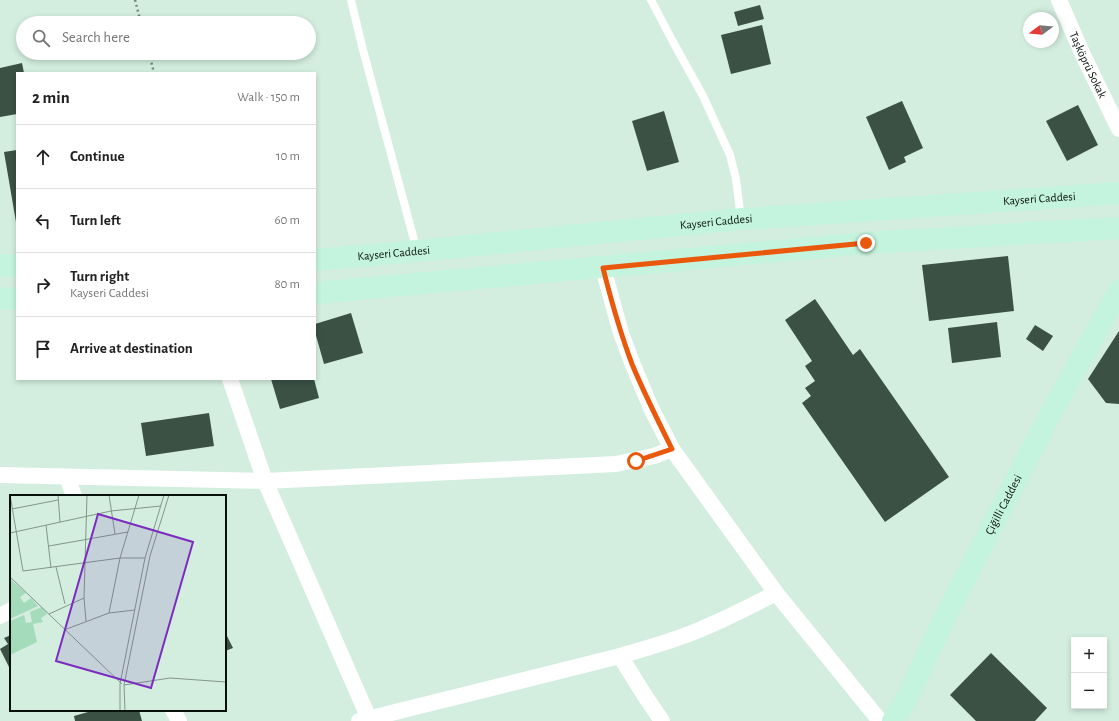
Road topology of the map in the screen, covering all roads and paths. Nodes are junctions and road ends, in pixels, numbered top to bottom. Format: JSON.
{"nodes":[{"id":1,"x":135,"y":0,"type":"edge"},
{"id":2,"x":351,"y":0,"type":"edge"},
{"id":3,"x":652,"y":0,"type":"edge"},
{"id":4,"x":1059,"y":0,"type":"edge"},
{"id":5,"x":139,"y":16,"type":"edge"},
{"id":6,"x":151,"y":60,"type":"edge"},
{"id":7,"x":154,"y":72,"type":"edge"},
{"id":8,"x":1119,"y":129,"type":"edge"},
{"id":9,"x":1119,"y":193,"type":"edge"},
{"id":10,"x":742,"y":219,"type":"junction"},
{"id":11,"x":1119,"y":228,"type":"edge"},
{"id":12,"x":417,"y":251,"type":"junction"},
{"id":13,"x":316,"y":260,"type":"edge"},
{"id":14,"x":0,"y":265,"type":"edge"},
{"id":15,"x":16,"y":266,"type":"edge"},
{"id":16,"x":603,"y":268,"type":"junction"},
{"id":17,"x":1119,"y":291,"type":"edge"},
{"id":18,"x":316,"y":293,"type":"edge"},
{"id":19,"x":0,"y":298,"type":"edge"},
{"id":20,"x":16,"y":299,"type":"edge"},
{"id":21,"x":230,"y":380,"type":"edge"},
{"id":22,"x":672,"y":449,"type":"junction"},
{"id":23,"x":0,"y":475,"type":"edge"},
{"id":24,"x":67,"y":477,"type":"junction"},
{"id":25,"x":265,"y":481,"type":"junction"},
{"id":26,"x":74,"y":495,"type":"edge"},
{"id":27,"x":776,"y":592,"type":"junction"},
{"id":28,"x":10,"y":611,"type":"edge"},
{"id":29,"x":0,"y":616,"type":"edge"},
{"id":30,"x":620,"y":656,"type":"junction"},
{"id":31,"x":174,"y":711,"type":"edge"},
{"id":32,"x":366,"y":720,"type":"edge"},
{"id":33,"x":179,"y":721,"type":"edge"},
{"id":34,"x":662,"y":721,"type":"edge"},
{"id":35,"x":880,"y":721,"type":"edge"},
{"id":36,"x":893,"y":721,"type":"edge"}],
"edges":[{"from":1,"to":5,"type":"path"},
{"from":2,"to":12,"type":"lane"},
{"from":3,"to":10,"type":"lane"},
{"from":4,"to":8,"type":"street","name":"Taşköprü Sokak"},
{"from":6,"to":7,"type":"path"},
{"from":9,"to":10,"type":"main road","name":"Kayseri Caddesi"},
{"from":10,"to":12,"type":"main road","name":"Kayseri Caddesi"},
{"from":11,"to":16,"type":"main road"},
{"from":12,"to":13,"type":"main road","name":"Kayseri Caddesi"},
{"from":14,"to":15,"type":"main road"},
{"from":16,"to":18,"type":"main road"},
{"from":16,"to":22,"type":"street"},
{"from":17,"to":36,"type":"main road","name":"Çiğilli Caddesi"},
{"from":19,"to":20,"type":"main road"},
{"from":21,"to":25,"type":"street"},
{"from":22,"to":25,"type":"street"},
{"from":22,"to":27,"type":"street"},
{"from":23,"to":24,"type":"street"},
{"from":24,"to":25,"type":"street"},
{"from":24,"to":26,"type":"street"},
{"from":25,"to":32,"type":"street"},
{"from":27,"to":30,"type":"street"},
{"from":27,"to":35,"type":"street"},
{"from":28,"to":29,"type":"street"},
{"from":30,"to":32,"type":"street"},
{"from":30,"to":34,"type":"street"},
{"from":31,"to":33,"type":"street"}]}
